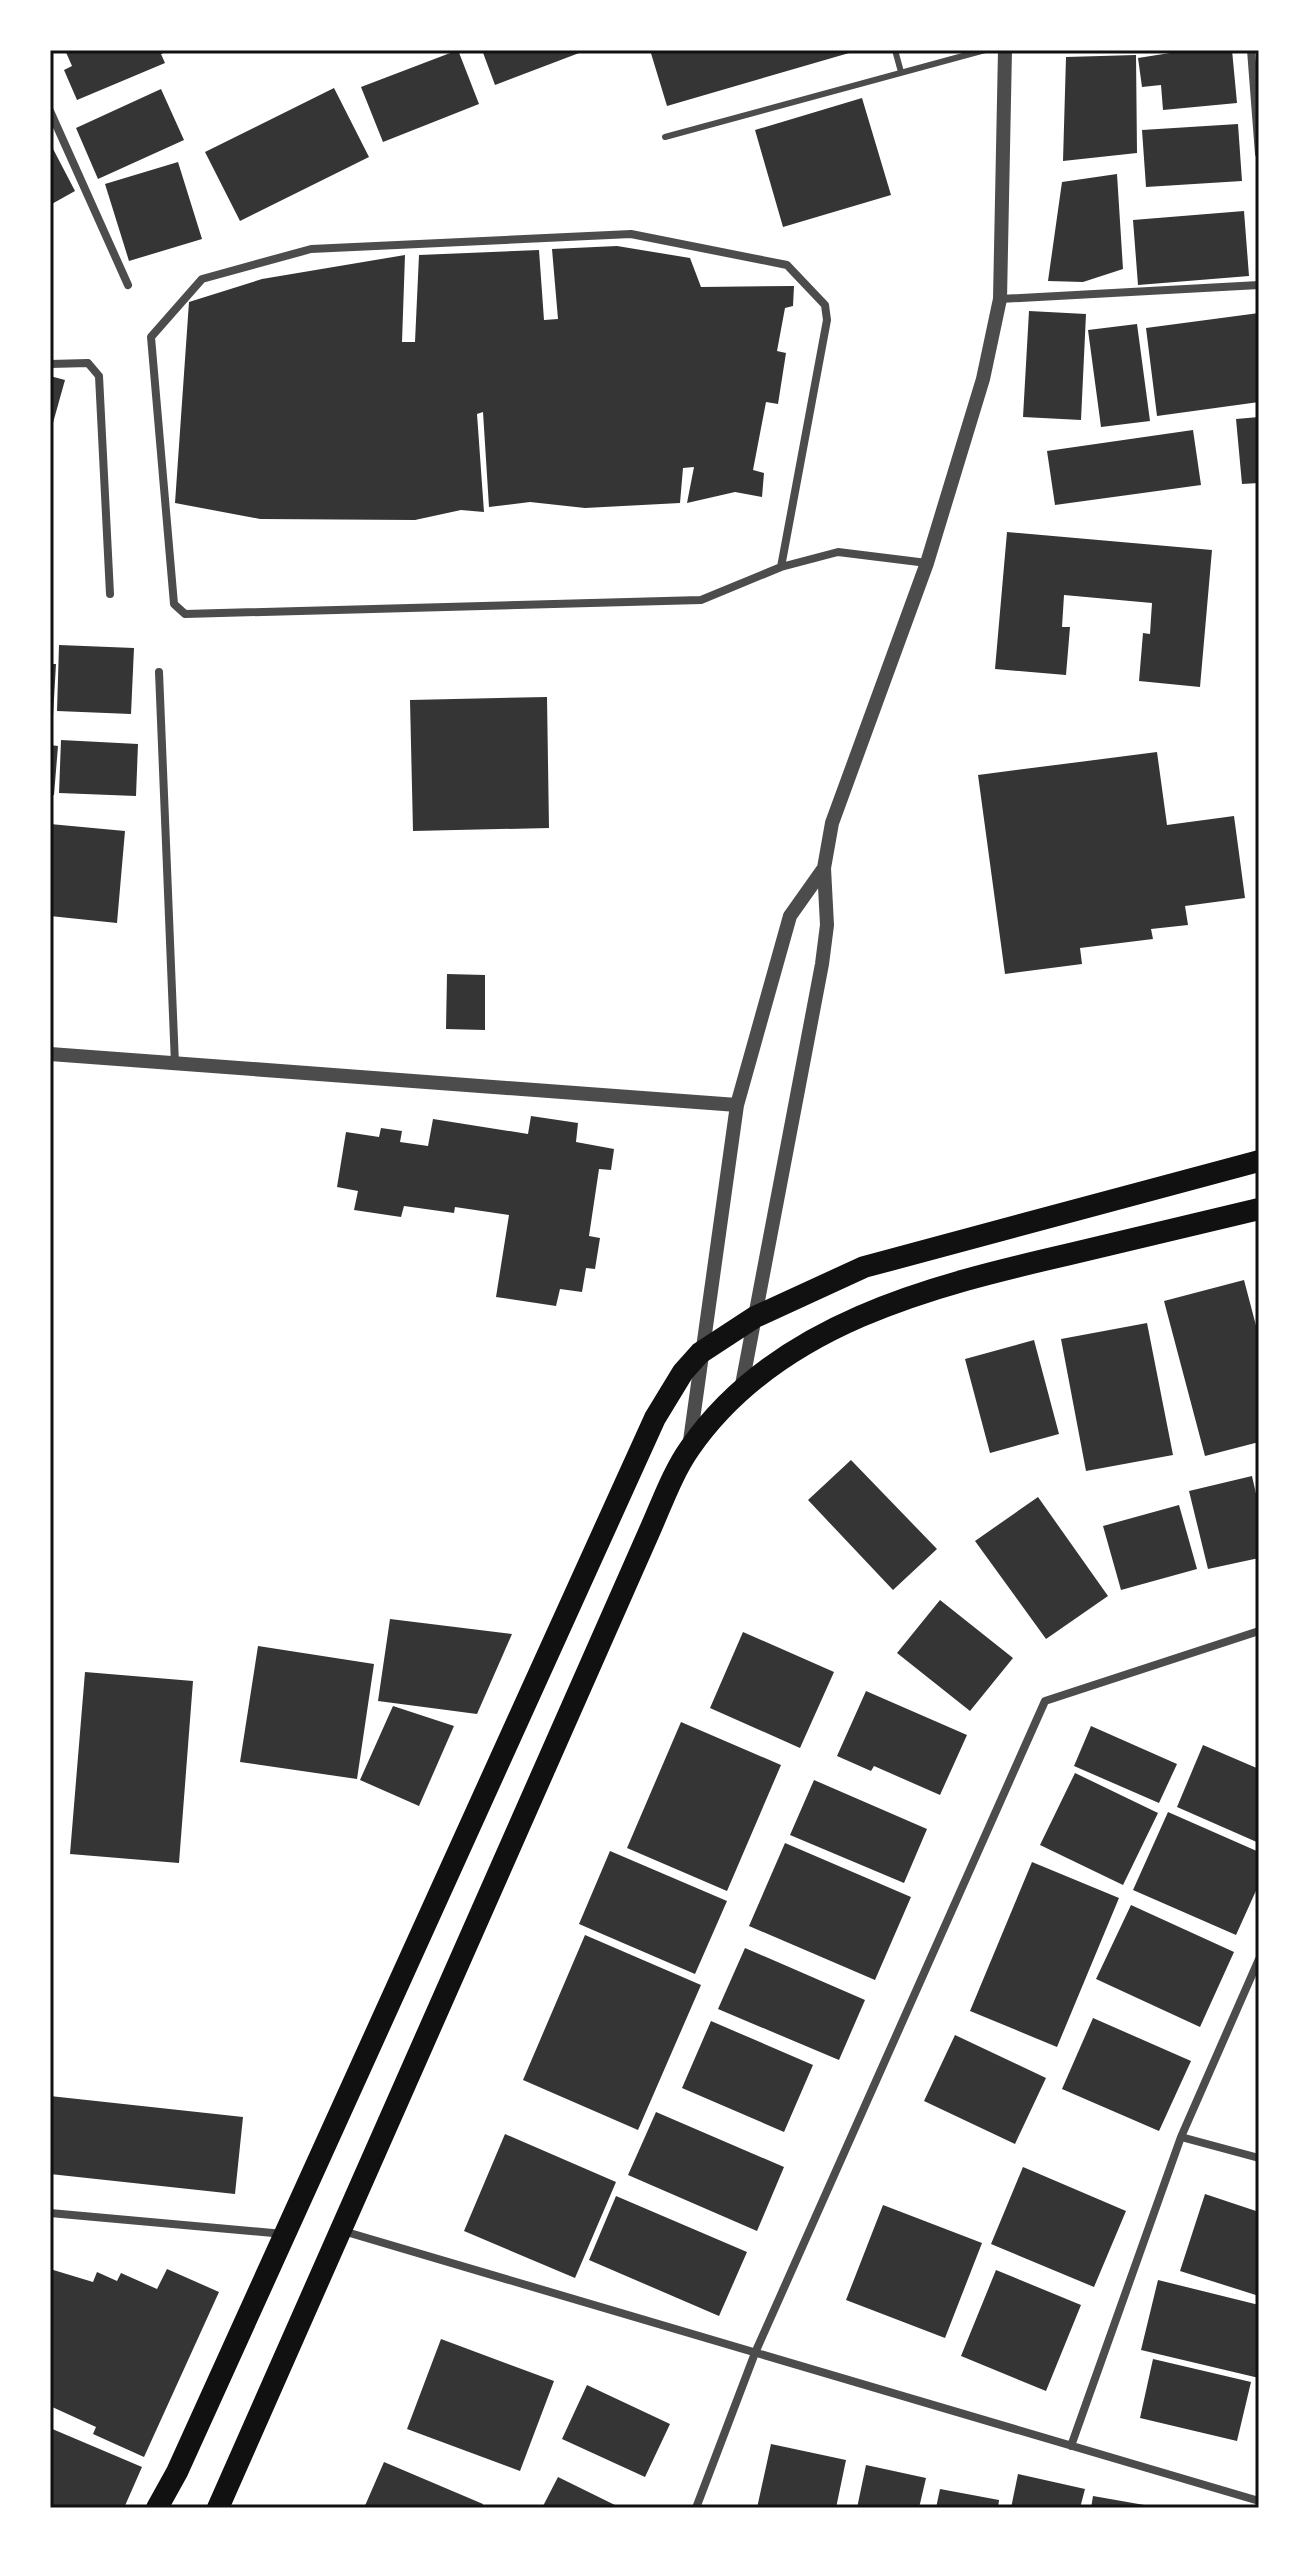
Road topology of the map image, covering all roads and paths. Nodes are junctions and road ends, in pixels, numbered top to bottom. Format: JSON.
{"nodes":[{"id":1,"x":895,"y":50,"type":"edge"},
{"id":2,"x":985,"y":50,"type":"edge"},
{"id":3,"x":1005,"y":50,"type":"edge"},
{"id":4,"x":1251,"y":50,"type":"edge"},
{"id":5,"x":901,"y":72,"type":"junction"},
{"id":6,"x":50,"y":111,"type":"edge"},
{"id":7,"x":665,"y":137,"type":"dead end"},
{"id":8,"x":1259,"y":154,"type":"edge"},
{"id":9,"x":128,"y":285,"type":"dead end"},
{"id":10,"x":1259,"y":285,"type":"edge"},
{"id":11,"x":1000,"y":299,"type":"junction"},
{"id":12,"x":50,"y":364,"type":"edge"},
{"id":13,"x":927,"y":563,"type":"junction"},
{"id":14,"x":781,"y":567,"type":"junction"},
{"id":15,"x":110,"y":594,"type":"dead end"},
{"id":16,"x":159,"y":672,"type":"dead end"},
{"id":17,"x":824,"y":868,"type":"junction"},
{"id":18,"x":50,"y":1054,"type":"edge"},
{"id":19,"x":175,"y":1064,"type":"junction"},
{"id":20,"x":737,"y":1105,"type":"junction"},
{"id":21,"x":1259,"y":1161,"type":"edge"},
{"id":22,"x":1259,"y":1209,"type":"edge"},
{"id":23,"x":755,"y":1317,"type":"junction"},
{"id":24,"x":700,"y":1353,"type":"junction"},
{"id":25,"x":741,"y":1390,"type":"junction"},
{"id":26,"x":689,"y":1449,"type":"junction"},
{"id":27,"x":1259,"y":1631,"type":"edge"},
{"id":28,"x":1259,"y":1959,"type":"edge"},
{"id":29,"x":1181,"y":2137,"type":"junction"},
{"id":30,"x":1259,"y":2158,"type":"edge"},
{"id":31,"x":50,"y":2213,"type":"edge"},
{"id":32,"x":340,"y":2230,"type":"junction"},
{"id":33,"x":285,"y":2235,"type":"junction"},
{"id":34,"x":755,"y":2353,"type":"junction"},
{"id":35,"x":1071,"y":2446,"type":"junction"},
{"id":36,"x":1259,"y":2505,"type":"edge"},
{"id":37,"x":157,"y":2508,"type":"edge"},
{"id":38,"x":218,"y":2508,"type":"edge"},
{"id":39,"x":696,"y":2508,"type":"edge"}],
"edges":[{"from":1,"to":5,"type":"lane"},
{"from":2,"to":5,"type":"lane"},
{"from":3,"to":11,"type":"street"},
{"from":4,"to":8,"type":"street"},
{"from":5,"to":7,"type":"lane"},
{"from":6,"to":9,"type":"street"},
{"from":10,"to":11,"type":"street"},
{"from":11,"to":13,"type":"street"},
{"from":12,"to":15,"type":"street"},
{"from":13,"to":14,"type":"street"},
{"from":13,"to":17,"type":"street"},
{"from":14,"to":14,"type":"street"},
{"from":16,"to":19,"type":"street"},
{"from":17,"to":20,"type":"street"},
{"from":17,"to":23,"type":"street"},
{"from":18,"to":19,"type":"street"},
{"from":19,"to":20,"type":"street"},
{"from":20,"to":24,"type":"street"},
{"from":21,"to":23,"type":"highway"},
{"from":22,"to":25,"type":"highway"},
{"from":23,"to":24,"type":"highway"},
{"from":23,"to":25,"type":"street"},
{"from":24,"to":26,"type":"street"},
{"from":24,"to":33,"type":"highway"},
{"from":25,"to":26,"type":"highway"},
{"from":26,"to":32,"type":"highway"},
{"from":27,"to":34,"type":"street"},
{"from":28,"to":29,"type":"street"},
{"from":29,"to":30,"type":"street"},
{"from":29,"to":35,"type":"street"},
{"from":31,"to":33,"type":"street"},
{"from":32,"to":34,"type":"street"},
{"from":32,"to":38,"type":"highway"},
{"from":33,"to":37,"type":"highway"},
{"from":34,"to":35,"type":"street"},
{"from":34,"to":39,"type":"street"},
{"from":35,"to":36,"type":"street"}]}
